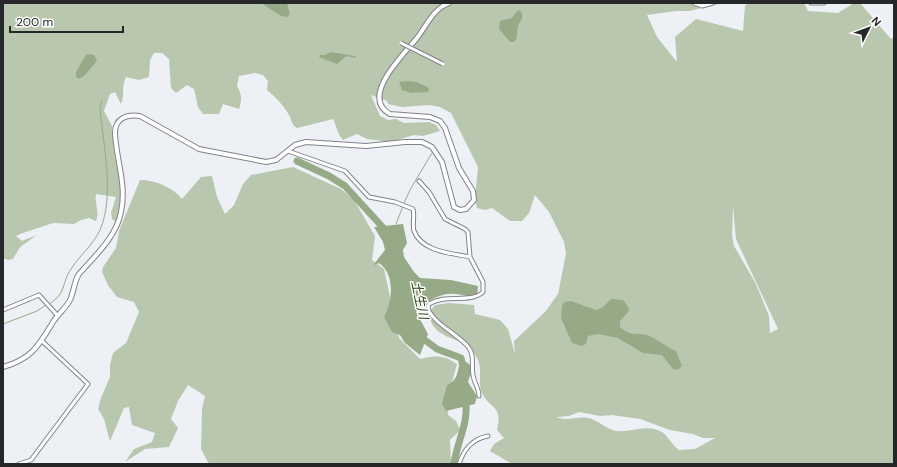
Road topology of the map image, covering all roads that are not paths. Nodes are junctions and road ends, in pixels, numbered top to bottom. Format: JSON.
{"nodes":[{"id":1,"x":449,"y":3,"type":"edge"},
{"id":2,"x":694,"y":3,"type":"edge"},
{"id":3,"x":713,"y":3,"type":"edge"},
{"id":4,"x":811,"y":3,"type":"edge"},
{"id":5,"x":824,"y":3,"type":"edge"},
{"id":6,"x":401,"y":43,"type":"dead end"},
{"id":7,"x":443,"y":64,"type":"dead end"},
{"id":8,"x":288,"y":151,"type":"junction"},
{"id":9,"x":419,"y":181,"type":"dead end"},
{"id":10,"x":470,"y":257,"type":"junction"},
{"id":11,"x":3,"y":310,"type":"edge"},
{"id":12,"x":58,"y":316,"type":"junction"},
{"id":13,"x":42,"y":341,"type":"junction"},
{"id":14,"x":3,"y":367,"type":"edge"},
{"id":15,"x":479,"y":396,"type":"dead end"},
{"id":16,"x":488,"y":436,"type":"dead end"},
{"id":17,"x":19,"y":464,"type":"edge"},
{"id":18,"x":459,"y":464,"type":"edge"}],
"edges":[{"from":1,"to":8,"type":"street"},
{"from":2,"to":3,"type":"street"},
{"from":4,"to":5,"type":"street"},
{"from":6,"to":7,"type":"street","bridge":true},
{"from":8,"to":10,"type":"street"},
{"from":8,"to":12,"type":"street"},
{"from":9,"to":10,"type":"street"},
{"from":10,"to":15,"type":"street"},
{"from":11,"to":12,"type":"street"},
{"from":12,"to":13,"type":"street"},
{"from":13,"to":14,"type":"street"},
{"from":13,"to":17,"type":"street"},
{"from":16,"to":18,"type":"street"}]}
